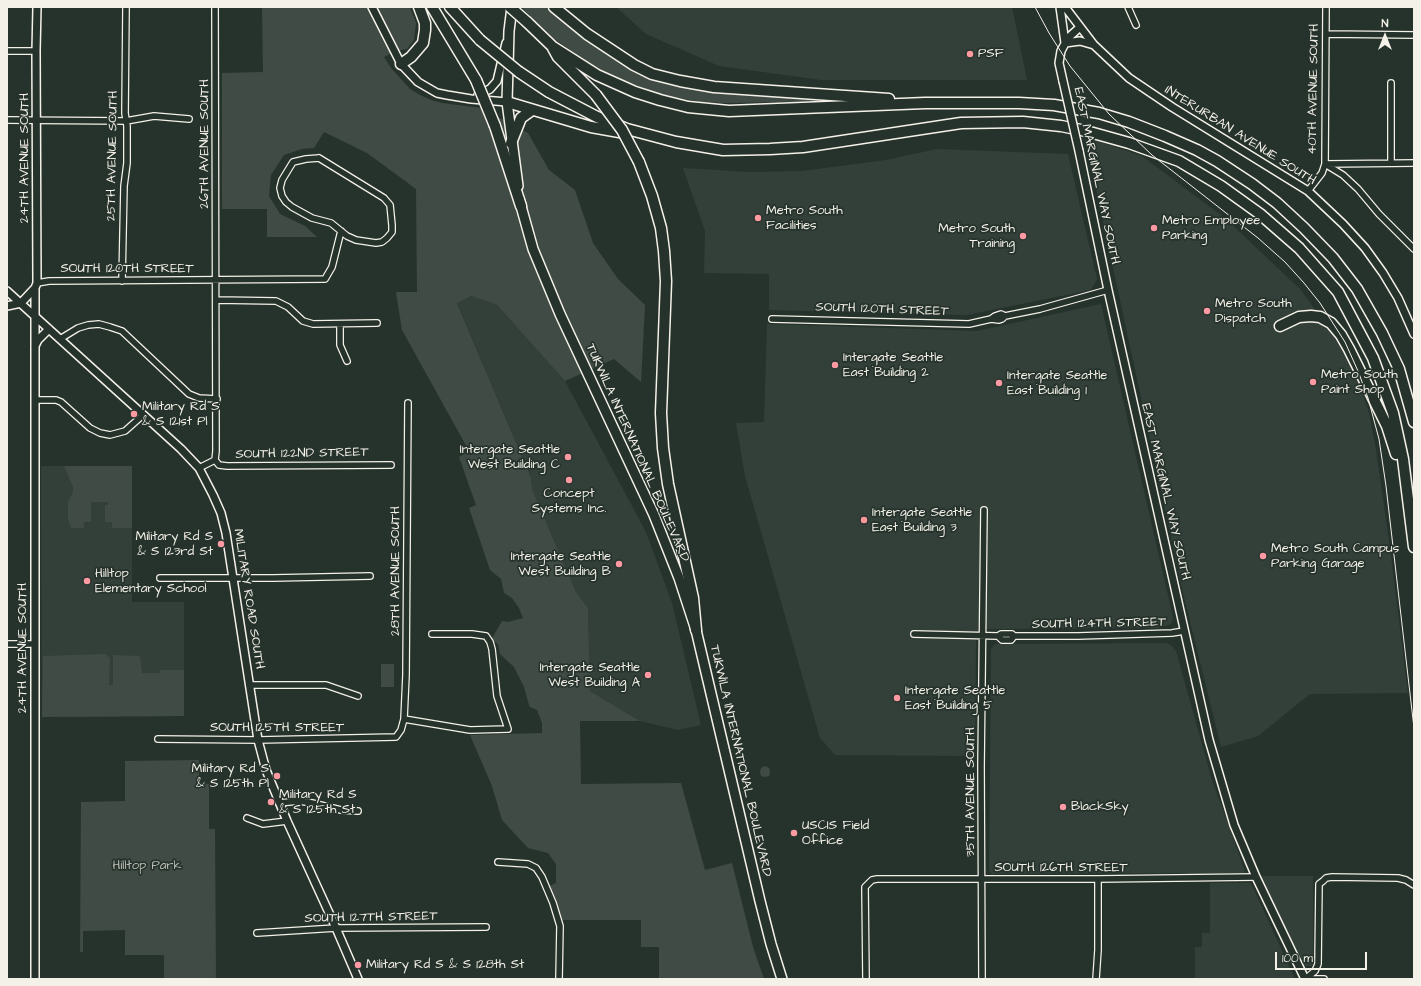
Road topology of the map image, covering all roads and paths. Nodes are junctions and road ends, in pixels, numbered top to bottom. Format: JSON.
{"nodes":[{"id":1,"x":37,"y":7,"type":"edge"},
{"id":2,"x":126,"y":7,"type":"edge"},
{"id":3,"x":215,"y":7,"type":"edge"},
{"id":4,"x":372,"y":7,"type":"edge"},
{"id":5,"x":419,"y":7,"type":"edge"},
{"id":6,"x":432,"y":7,"type":"edge"},
{"id":7,"x":450,"y":7,"type":"edge"},
{"id":8,"x":511,"y":7,"type":"edge"},
{"id":9,"x":554,"y":7,"type":"edge"},
{"id":10,"x":1060,"y":7,"type":"edge"},
{"id":11,"x":1065,"y":7,"type":"edge"},
{"id":12,"x":1128,"y":7,"type":"edge"},
{"id":13,"x":1326,"y":7,"type":"edge"},
{"id":14,"x":1136,"y":25,"type":"dead end"},
{"id":15,"x":1079,"y":28,"type":"junction"},
{"id":16,"x":509,"y":31,"type":"junction"},
{"id":17,"x":1326,"y":34,"type":"junction"},
{"id":18,"x":1414,"y":35,"type":"edge"},
{"id":19,"x":1065,"y":43,"type":"junction"},
{"id":20,"x":1094,"y":45,"type":"junction"},
{"id":21,"x":553,"y":47,"type":"junction"},
{"id":22,"x":7,"y":51,"type":"edge"},
{"id":23,"x":36,"y":51,"type":"junction"},
{"id":24,"x":401,"y":64,"type":"junction"},
{"id":25,"x":1390,"y":83,"type":"dead end"},
{"id":26,"x":471,"y":99,"type":"junction"},
{"id":27,"x":507,"y":102,"type":"junction"},
{"id":28,"x":925,"y":103,"type":"junction"},
{"id":29,"x":532,"y":110,"type":"junction"},
{"id":30,"x":189,"y":119,"type":"dead end"},
{"id":31,"x":7,"y":120,"type":"edge"},
{"id":32,"x":37,"y":121,"type":"junction"},
{"id":33,"x":126,"y":121,"type":"junction"},
{"id":34,"x":676,"y":142,"type":"junction"},
{"id":35,"x":512,"y":143,"type":"junction"},
{"id":36,"x":1390,"y":163,"type":"junction"},
{"id":37,"x":1414,"y":163,"type":"edge"},
{"id":38,"x":1325,"y":164,"type":"junction"},
{"id":39,"x":1308,"y":191,"type":"junction"},
{"id":40,"x":520,"y":206,"type":"junction"},
{"id":41,"x":341,"y":231,"type":"junction"},
{"id":42,"x":1414,"y":249,"type":"edge"},
{"id":43,"x":122,"y":281,"type":"junction"},
{"id":44,"x":217,"y":281,"type":"junction"},
{"id":45,"x":36,"y":286,"type":"junction"},
{"id":46,"x":1108,"y":290,"type":"junction"},
{"id":47,"x":7,"y":291,"type":"edge"},
{"id":48,"x":217,"y":300,"type":"junction"},
{"id":49,"x":21,"y":303,"type":"junction"},
{"id":50,"x":7,"y":306,"type":"edge"},
{"id":51,"x":35,"y":317,"type":"junction"},
{"id":52,"x":772,"y":318,"type":"dead end"},
{"id":53,"x":377,"y":323,"type":"dead end"},
{"id":54,"x":340,"y":324,"type":"junction"},
{"id":55,"x":1280,"y":326,"type":"dead end"},
{"id":56,"x":49,"y":329,"type":"junction"},
{"id":57,"x":1414,"y":334,"type":"edge"},
{"id":58,"x":60,"y":339,"type":"junction"},
{"id":59,"x":35,"y":346,"type":"junction"},
{"id":60,"x":347,"y":361,"type":"dead end"},
{"id":61,"x":217,"y":399,"type":"junction"},
{"id":62,"x":36,"y":400,"type":"junction"},
{"id":63,"x":408,"y":403,"type":"dead end"},
{"id":64,"x":143,"y":415,"type":"junction"},
{"id":65,"x":1414,"y":422,"type":"edge"},
{"id":66,"x":215,"y":460,"type":"junction"},
{"id":67,"x":391,"y":465,"type":"dead end"},
{"id":68,"x":199,"y":468,"type":"junction"},
{"id":69,"x":1408,"y":497,"type":"junction"},
{"id":70,"x":984,"y":510,"type":"dead end"},
{"id":71,"x":1414,"y":547,"type":"edge"},
{"id":72,"x":370,"y":576,"type":"dead end"},
{"id":73,"x":160,"y":578,"type":"dead end"},
{"id":74,"x":232,"y":578,"type":"junction"},
{"id":75,"x":696,"y":630,"type":"junction"},
{"id":76,"x":1184,"y":631,"type":"junction"},
{"id":77,"x":432,"y":634,"type":"dead end"},
{"id":78,"x":914,"y":634,"type":"dead end"},
{"id":79,"x":983,"y":636,"type":"junction"},
{"id":80,"x":7,"y":644,"type":"edge"},
{"id":81,"x":35,"y":644,"type":"junction"},
{"id":82,"x":249,"y":685,"type":"junction"},
{"id":83,"x":358,"y":696,"type":"dead end"},
{"id":84,"x":404,"y":719,"type":"junction"},
{"id":85,"x":396,"y":737,"type":"joint"},
{"id":86,"x":158,"y":738,"type":"dead end"},
{"id":87,"x":258,"y":740,"type":"junction"},
{"id":88,"x":279,"y":803,"type":"junction"},
{"id":89,"x":358,"y":811,"type":"dead end"},
{"id":90,"x":247,"y":818,"type":"dead end"},
{"id":91,"x":286,"y":821,"type":"junction"},
{"id":92,"x":498,"y":862,"type":"dead end"},
{"id":93,"x":1256,"y":877,"type":"junction"},
{"id":94,"x":982,"y":879,"type":"junction"},
{"id":95,"x":1098,"y":880,"type":"junction"},
{"id":96,"x":1414,"y":885,"type":"edge"},
{"id":97,"x":486,"y":927,"type":"dead end"},
{"id":98,"x":336,"y":928,"type":"junction"},
{"id":99,"x":257,"y":933,"type":"dead end"},
{"id":100,"x":35,"y":979,"type":"edge"},
{"id":101,"x":358,"y":979,"type":"edge"},
{"id":102,"x":559,"y":979,"type":"edge"},
{"id":103,"x":782,"y":979,"type":"edge"},
{"id":104,"x":866,"y":979,"type":"edge"},
{"id":105,"x":982,"y":979,"type":"edge"},
{"id":106,"x":1096,"y":979,"type":"edge"},
{"id":107,"x":1305,"y":979,"type":"edge"},
{"id":108,"x":1324,"y":979,"type":"edge"}],
"edges":[{"from":1,"to":23,"type":"street","name":"24TH AVENUE SOUTH"},
{"from":2,"to":33,"type":"street","name":"25TH AVENUE SOUTH"},
{"from":3,"to":44,"type":"street","name":"26TH AVENUE SOUTH"},
{"from":4,"to":24,"type":"street"},
{"from":5,"to":24,"type":"highway"},
{"from":6,"to":40,"type":"highway","bridge":true},
{"from":7,"to":34,"type":"highway","bridge":true},
{"from":8,"to":16,"type":"main road","name":"TUKWILA INTERNATIONAL BOULEVARD"},
{"from":8,"to":21,"type":"highway","bridge":true},
{"from":9,"to":28,"type":"highway"},
{"from":10,"to":19,"type":"street"},
{"from":11,"to":15,"type":"street"},
{"from":12,"to":14,"type":"street"},
{"from":13,"to":17,"type":"street","name":"40TH AVENUE SOUTH"},
{"from":15,"to":19,"type":"street","name":"EAST MARGINAL WAY SOUTH"},
{"from":15,"to":20,"type":"street","name":"INTERURBAN AVENUE SOUTH"},
{"from":16,"to":26,"type":"street"},
{"from":16,"to":27,"type":"main road","name":"TUKWILA INTERNATIONAL BOULEVARD"},
{"from":17,"to":18,"type":"street"},
{"from":17,"to":38,"type":"street","name":"40TH AVENUE SOUTH"},
{"from":19,"to":20,"type":"street"},
{"from":19,"to":46,"type":"street","name":"EAST MARGINAL WAY SOUTH","bridge":true},
{"from":20,"to":39,"type":"street","name":"INTERURBAN AVENUE SOUTH"},
{"from":21,"to":28,"type":"highway"},
{"from":21,"to":75,"type":"highway","bridge":true},
{"from":22,"to":23,"type":"street"},
{"from":23,"to":32,"type":"street","name":"24TH AVENUE SOUTH"},
{"from":24,"to":26,"type":"street"},
{"from":25,"to":36,"type":"street"},
{"from":26,"to":27,"type":"street"},
{"from":27,"to":29,"type":"highway"},
{"from":27,"to":35,"type":"main road","name":"TUKWILA INTERNATIONAL BOULEVARD"},
{"from":28,"to":65,"type":"highway"},
{"from":29,"to":34,"type":"highway"},
{"from":29,"to":35,"type":"highway"},
{"from":30,"to":33,"type":"street"},
{"from":31,"to":32,"type":"street"},
{"from":32,"to":33,"type":"street"},
{"from":32,"to":45,"type":"street","name":"24TH AVENUE SOUTH"},
{"from":33,"to":43,"type":"street","name":"25TH AVENUE SOUTH"},
{"from":34,"to":69,"type":"highway"},
{"from":35,"to":40,"type":"main road","name":"TUKWILA INTERNATIONAL BOULEVARD"},
{"from":36,"to":37,"type":"street"},
{"from":36,"to":38,"type":"street"},
{"from":38,"to":39,"type":"street","name":"40TH AVENUE SOUTH"},
{"from":38,"to":42,"type":"street"},
{"from":39,"to":57,"type":"street","name":"INTERURBAN AVENUE SOUTH"},
{"from":40,"to":75,"type":"main road","name":"TUKWILA INTERNATIONAL BOULEVARD"},
{"from":41,"to":41,"type":"street"},
{"from":41,"to":44,"type":"street"},
{"from":43,"to":44,"type":"street","name":"SOUTH 120TH STREET"},
{"from":43,"to":45,"type":"street","name":"SOUTH 120TH STREET"},
{"from":44,"to":48,"type":"street","name":"26TH AVENUE SOUTH"},
{"from":45,"to":49,"type":"street"},
{"from":45,"to":51,"type":"street","name":"24TH AVENUE SOUTH"},
{"from":46,"to":52,"type":"street","name":"SOUTH 120TH STREET"},
{"from":46,"to":76,"type":"street","name":"EAST MARGINAL WAY SOUTH"},
{"from":47,"to":49,"type":"street","name":"MILITARY ROAD SOUTH"},
{"from":48,"to":54,"type":"street"},
{"from":48,"to":61,"type":"street","name":"26TH AVENUE SOUTH"},
{"from":49,"to":50,"type":"street"},
{"from":49,"to":51,"type":"street","name":"MILITARY ROAD SOUTH"},
{"from":51,"to":56,"type":"street","name":"MILITARY ROAD SOUTH"},
{"from":51,"to":59,"type":"street","name":"24TH AVENUE SOUTH"},
{"from":53,"to":54,"type":"street"},
{"from":54,"to":60,"type":"street"},
{"from":55,"to":69,"type":"highway"},
{"from":56,"to":58,"type":"street","name":"MILITARY ROAD SOUTH"},
{"from":56,"to":59,"type":"street"},
{"from":58,"to":61,"type":"street"},
{"from":58,"to":64,"type":"street","name":"MILITARY ROAD SOUTH"},
{"from":59,"to":62,"type":"street","name":"24TH AVENUE SOUTH"},
{"from":61,"to":66,"type":"street","name":"26TH AVENUE SOUTH"},
{"from":62,"to":64,"type":"street"},
{"from":62,"to":81,"type":"street","name":"24TH AVENUE SOUTH"},
{"from":63,"to":84,"type":"street","name":"28TH AVENUE SOUTH"},
{"from":64,"to":68,"type":"street","name":"MILITARY ROAD SOUTH"},
{"from":66,"to":67,"type":"street","name":"SOUTH 122ND STREET"},
{"from":66,"to":68,"type":"street"},
{"from":68,"to":74,"type":"street","name":"MILITARY ROAD SOUTH"},
{"from":69,"to":71,"type":"highway"},
{"from":70,"to":79,"type":"street","name":"35TH AVENUE SOUTH"},
{"from":72,"to":74,"type":"street"},
{"from":73,"to":74,"type":"street"},
{"from":74,"to":82,"type":"street","name":"MILITARY ROAD SOUTH"},
{"from":75,"to":103,"type":"main road","name":"TUKWILA INTERNATIONAL BOULEVARD"},
{"from":76,"to":79,"type":"street","name":"SOUTH 124TH STREET"},
{"from":76,"to":93,"type":"street","name":"EAST MARGINAL WAY SOUTH"},
{"from":77,"to":84,"type":"street"},
{"from":78,"to":79,"type":"street","name":"SOUTH 124TH STREET"},
{"from":79,"to":94,"type":"street","name":"35TH AVENUE SOUTH"},
{"from":80,"to":81,"type":"street"},
{"from":81,"to":100,"type":"street","name":"24TH AVENUE SOUTH"},
{"from":82,"to":83,"type":"street"},
{"from":82,"to":87,"type":"street","name":"MILITARY ROAD SOUTH"},
{"from":84,"to":85,"type":"street","name":"28TH AVENUE SOUTH"},
{"from":85,"to":87,"type":"street","name":"SOUTH 125TH STREET"},
{"from":86,"to":87,"type":"street","name":"SOUTH 125TH STREET"},
{"from":87,"to":88,"type":"street","name":"MILITARY ROAD SOUTH"},
{"from":88,"to":89,"type":"street"},
{"from":88,"to":91,"type":"street","name":"MILITARY ROAD SOUTH"},
{"from":90,"to":91,"type":"street"},
{"from":91,"to":98,"type":"street","name":"MILITARY ROAD SOUTH"},
{"from":92,"to":102,"type":"street"},
{"from":93,"to":95,"type":"street","name":"SOUTH 126TH STREET"},
{"from":93,"to":107,"type":"street","name":"EAST MARGINAL WAY SOUTH"},
{"from":94,"to":95,"type":"street","name":"SOUTH 126TH STREET"},
{"from":94,"to":104,"type":"street","name":"SOUTH 126TH STREET"},
{"from":94,"to":105,"type":"street","name":"35TH AVENUE SOUTH"},
{"from":95,"to":106,"type":"street"},
{"from":96,"to":107,"type":"street"},
{"from":97,"to":98,"type":"street","name":"SOUTH 127TH STREET"},
{"from":98,"to":99,"type":"street","name":"SOUTH 127TH STREET"},
{"from":98,"to":101,"type":"street","name":"MILITARY ROAD SOUTH"},
{"from":107,"to":108,"type":"street"}]}
